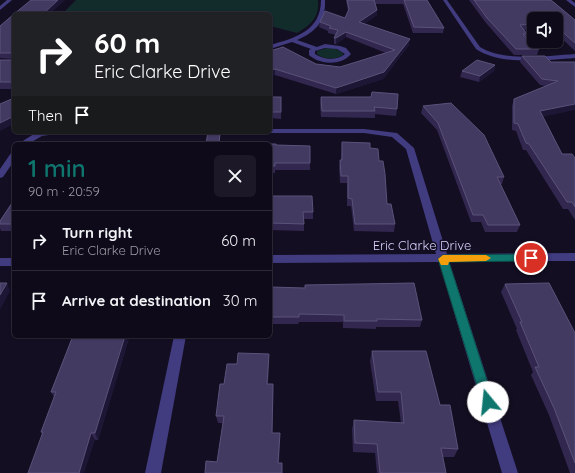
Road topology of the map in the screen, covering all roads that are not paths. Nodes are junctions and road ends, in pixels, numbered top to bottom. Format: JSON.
{"nodes":[{"id":1,"x":10,"y":0,"type":"edge"},
{"id":2,"x":323,"y":0,"type":"edge"},
{"id":3,"x":445,"y":0,"type":"edge"},
{"id":4,"x":568,"y":0,"type":"edge"},
{"id":5,"x":575,"y":6,"type":"edge"},
{"id":6,"x":0,"y":8,"type":"edge"},
{"id":7,"x":290,"y":40,"type":"junction"},
{"id":8,"x":272,"y":46,"type":"edge"},
{"id":9,"x":315,"y":48,"type":"junction"},
{"id":10,"x":575,"y":56,"type":"edge"},
{"id":11,"x":272,"y":131,"type":"edge"},
{"id":12,"x":40,"y":134,"type":"edge"},
{"id":13,"x":26,"y":142,"type":"edge"},
{"id":14,"x":12,"y":158,"type":"edge"},
{"id":15,"x":0,"y":175,"type":"edge"},
{"id":16,"x":575,"y":257,"type":"edge"},
{"id":17,"x":272,"y":259,"type":"edge"},
{"id":18,"x":443,"y":259,"type":"junction"},
{"id":19,"x":0,"y":262,"type":"edge"},
{"id":20,"x":12,"y":262,"type":"edge"},
{"id":21,"x":180,"y":338,"type":"edge"},
{"id":22,"x":153,"y":473,"type":"edge"},
{"id":23,"x":510,"y":473,"type":"edge"}],
"edges":[{"from":1,"to":6,"type":"street"},
{"from":2,"to":7,"type":"street"},
{"from":3,"to":10,"type":"street"},
{"from":4,"to":5,"type":"street"},
{"from":7,"to":8,"type":"street"},
{"from":7,"to":9,"type":"street"},
{"from":9,"to":9,"type":"street"},
{"from":11,"to":18,"type":"street"},
{"from":12,"to":13,"type":"street"},
{"from":14,"to":15,"type":"street"},
{"from":16,"to":18,"type":"street","name":"Eric Clarke Drive"},
{"from":17,"to":18,"type":"street","name":"Eric Clarke Drive"},
{"from":18,"to":23,"type":"street"},
{"from":19,"to":20,"type":"street"},
{"from":21,"to":22,"type":"street"}]}
